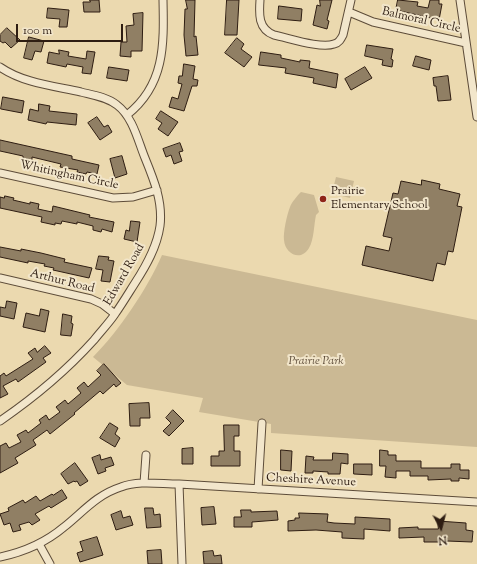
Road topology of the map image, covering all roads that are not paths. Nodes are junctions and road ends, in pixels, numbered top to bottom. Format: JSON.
{"nodes":[{"id":1,"x":163,"y":0,"type":"edge"},
{"id":2,"x":260,"y":0,"type":"edge"},
{"id":3,"x":351,"y":0,"type":"edge"},
{"id":4,"x":460,"y":0,"type":"edge"},
{"id":5,"x":348,"y":12,"type":"junction"},
{"id":6,"x":466,"y":43,"type":"junction"},
{"id":7,"x":0,"y":67,"type":"edge"},
{"id":8,"x":126,"y":115,"type":"junction"},
{"id":9,"x":477,"y":117,"type":"edge"},
{"id":10,"x":0,"y":173,"type":"edge"},
{"id":11,"x":157,"y":190,"type":"junction"},
{"id":12,"x":0,"y":278,"type":"edge"},
{"id":13,"x":115,"y":314,"type":"junction"},
{"id":14,"x":0,"y":421,"type":"edge"},
{"id":15,"x":262,"y":423,"type":"dead end"},
{"id":16,"x":146,"y":455,"type":"dead end"},
{"id":17,"x":144,"y":483,"type":"junction"},
{"id":18,"x":179,"y":484,"type":"junction"},
{"id":19,"x":258,"y":489,"type":"junction"},
{"id":20,"x":477,"y":502,"type":"edge"},
{"id":21,"x":39,"y":544,"type":"junction"},
{"id":22,"x":0,"y":556,"type":"edge"},
{"id":23,"x":50,"y":564,"type":"edge"},
{"id":24,"x":182,"y":564,"type":"edge"}],
"edges":[{"from":1,"to":8,"type":"street"},
{"from":2,"to":5,"type":"street"},
{"from":3,"to":5,"type":"street"},
{"from":4,"to":6,"type":"street"},
{"from":5,"to":6,"type":"street","name":"Balmoral Circle"},
{"from":6,"to":9,"type":"street"},
{"from":7,"to":8,"type":"street","name":"Edward Road"},
{"from":8,"to":11,"type":"street","name":"Edward Road"},
{"from":10,"to":11,"type":"street","name":"Whitingham Circle"},
{"from":11,"to":13,"type":"street","name":"Edward Road"},
{"from":12,"to":13,"type":"street","name":"Arthur Road"},
{"from":13,"to":14,"type":"street","name":"Edward Road"},
{"from":15,"to":19,"type":"street"},
{"from":16,"to":17,"type":"street"},
{"from":17,"to":18,"type":"street","name":"Cheshire Avenue"},
{"from":17,"to":21,"type":"street","name":"Cheshire Avenue"},
{"from":18,"to":19,"type":"street","name":"Cheshire Avenue"},
{"from":18,"to":24,"type":"street"},
{"from":19,"to":20,"type":"street","name":"Cheshire Avenue"},
{"from":21,"to":22,"type":"street","name":"Cheshire Avenue"},
{"from":21,"to":23,"type":"street"}]}
